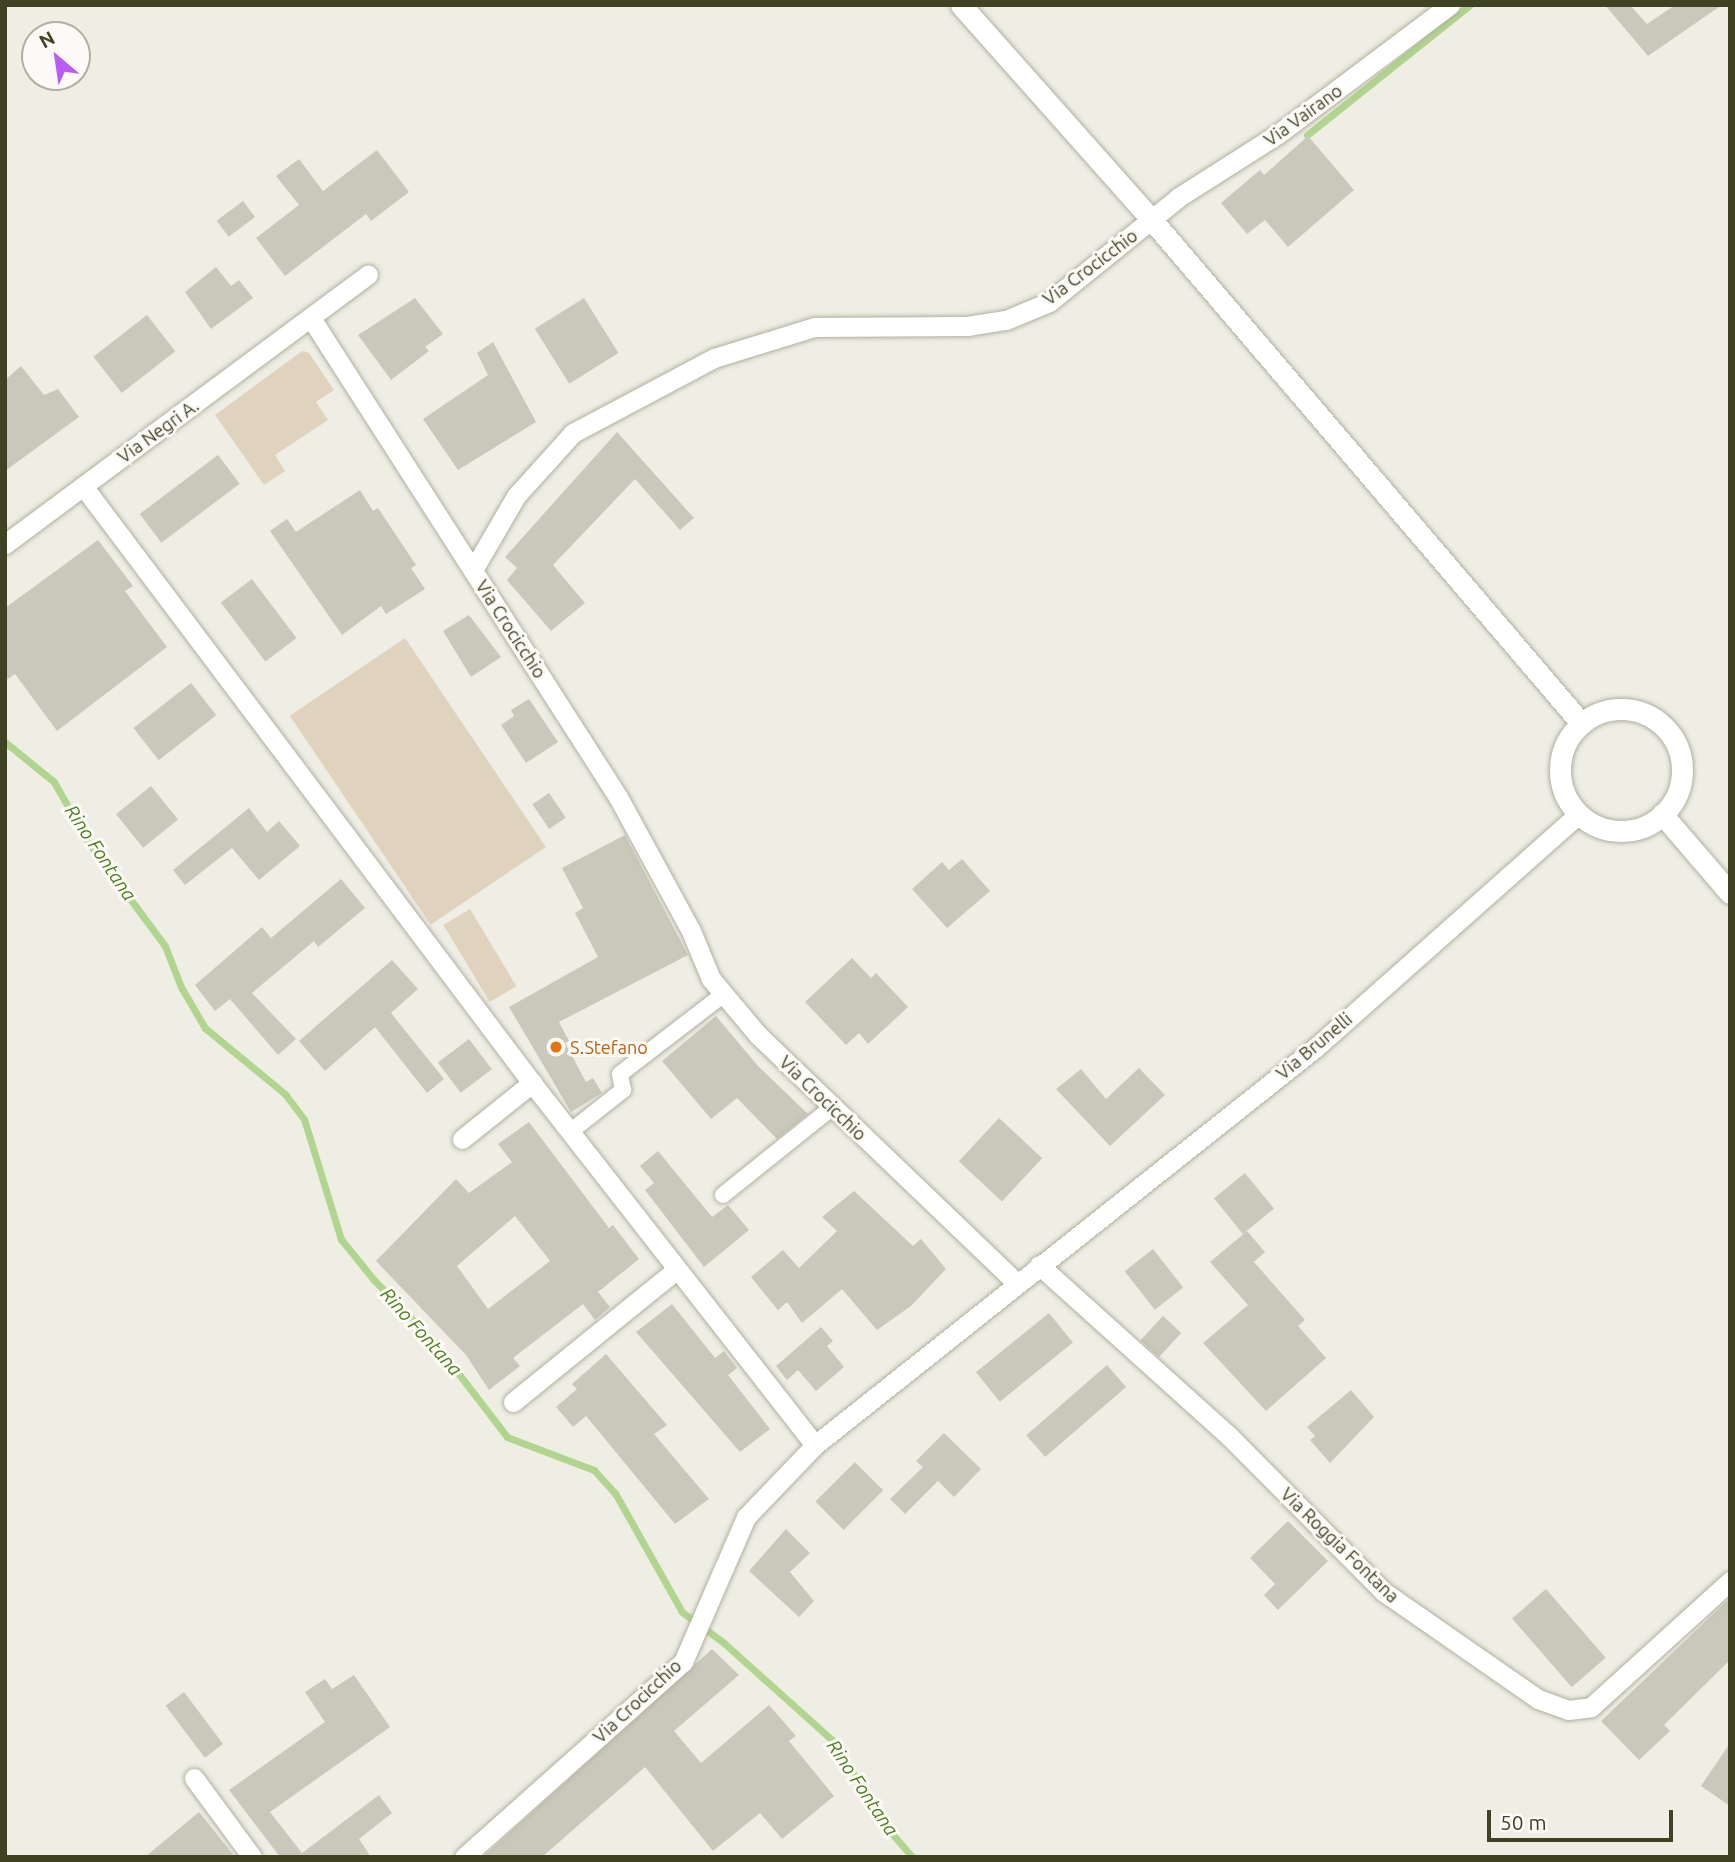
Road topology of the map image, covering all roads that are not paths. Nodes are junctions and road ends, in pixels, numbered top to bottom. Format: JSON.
{"nodes":[{"id":1,"x":961,"y":5,"type":"edge"},
{"id":2,"x":1450,"y":5,"type":"edge"},
{"id":3,"x":1152,"y":219,"type":"junction"},
{"id":4,"x":368,"y":274,"type":"dead end"},
{"id":5,"x":311,"y":318,"type":"junction"},
{"id":6,"x":83,"y":486,"type":"junction"},
{"id":7,"x":5,"y":544,"type":"edge"},
{"id":8,"x":473,"y":570,"type":"junction"},
{"id":9,"x":1581,"y":723,"type":"junction"},
{"id":10,"x":1579,"y":814,"type":"junction"},
{"id":11,"x":1662,"y":814,"type":"junction"},
{"id":12,"x":1730,"y":892,"type":"edge"},
{"id":13,"x":724,"y":994,"type":"junction"},
{"id":14,"x":532,"y":1083,"type":"junction"},
{"id":15,"x":833,"y":1107,"type":"junction"},
{"id":16,"x":570,"y":1132,"type":"junction"},
{"id":17,"x":462,"y":1139,"type":"dead end"},
{"id":18,"x":723,"y":1195,"type":"dead end"},
{"id":19,"x":1039,"y":1265,"type":"junction"},
{"id":20,"x":677,"y":1269,"type":"junction"},
{"id":21,"x":1016,"y":1282,"type":"junction"},
{"id":22,"x":513,"y":1402,"type":"dead end"},
{"id":23,"x":815,"y":1445,"type":"junction"},
{"id":24,"x":1730,"y":1581,"type":"edge"},
{"id":25,"x":194,"y":1778,"type":"dead end"},
{"id":26,"x":252,"y":1857,"type":"edge"},
{"id":27,"x":464,"y":1857,"type":"edge"}],
"edges":[{"from":1,"to":3,"type":"street"},
{"from":2,"to":3,"type":"street","name":"Via Vairano"},
{"from":3,"to":8,"type":"street","name":"Via Crocicchio"},
{"from":3,"to":9,"type":"street"},
{"from":4,"to":5,"type":"street","name":"Via Negri A."},
{"from":5,"to":6,"type":"street","name":"Via Negri A."},
{"from":5,"to":8,"type":"street"},
{"from":6,"to":7,"type":"street","name":"Via Negri A."},
{"from":6,"to":14,"type":"street"},
{"from":8,"to":13,"type":"street","name":"Via Crocicchio"},
{"from":9,"to":10,"type":"street"},
{"from":9,"to":11,"type":"street"},
{"from":10,"to":11,"type":"street"},
{"from":10,"to":19,"type":"street","name":"Via Brunelli"},
{"from":11,"to":12,"type":"street"},
{"from":13,"to":15,"type":"street","name":"Via Crocicchio"},
{"from":13,"to":16,"type":"street"},
{"from":14,"to":16,"type":"street"},
{"from":14,"to":17,"type":"street"},
{"from":15,"to":18,"type":"street"},
{"from":15,"to":21,"type":"street","name":"Via Crocicchio"},
{"from":16,"to":20,"type":"street"},
{"from":19,"to":21,"type":"street","name":"Via Crocicchio"},
{"from":19,"to":24,"type":"street","name":"Via Roggia Fontana"},
{"from":20,"to":22,"type":"street"},
{"from":20,"to":23,"type":"street"},
{"from":21,"to":23,"type":"street","name":"Via Crocicchio"},
{"from":23,"to":27,"type":"street","name":"Via Crocicchio"},
{"from":25,"to":26,"type":"street"}]}
